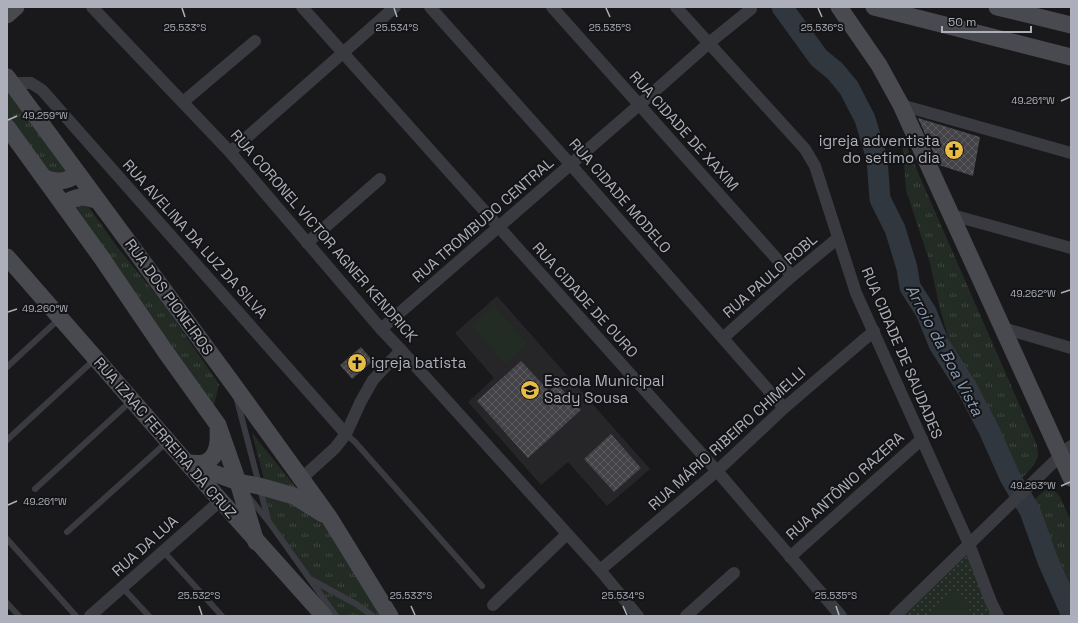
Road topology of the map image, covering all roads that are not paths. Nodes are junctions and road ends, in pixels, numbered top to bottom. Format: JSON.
{"nodes":[{"id":1,"x":16,"y":7,"type":"edge"},
{"id":2,"x":92,"y":7,"type":"edge"},
{"id":3,"x":302,"y":7,"type":"edge"},
{"id":4,"x":395,"y":7,"type":"edge"},
{"id":5,"x":430,"y":7,"type":"edge"},
{"id":6,"x":552,"y":7,"type":"edge"},
{"id":7,"x":676,"y":7,"type":"edge"},
{"id":8,"x":838,"y":7,"type":"edge"},
{"id":9,"x":874,"y":7,"type":"edge"},
{"id":10,"x":997,"y":7,"type":"edge"},
{"id":11,"x":752,"y":9,"type":"dead end"},
{"id":12,"x":7,"y":15,"type":"edge"},
{"id":13,"x":1071,"y":25,"type":"edge"},
{"id":14,"x":255,"y":41,"type":"dead end"},
{"id":15,"x":708,"y":44,"type":"junction"},
{"id":16,"x":342,"y":53,"type":"junction"},
{"id":17,"x":1071,"y":57,"type":"edge"},
{"id":18,"x":9,"y":80,"type":"edge"},
{"id":19,"x":183,"y":102,"type":"junction"},
{"id":20,"x":901,"y":105,"type":"junction"},
{"id":21,"x":639,"y":106,"type":"junction"},
{"id":22,"x":7,"y":127,"type":"edge"},
{"id":23,"x":230,"y":152,"type":"junction"},
{"id":24,"x":1071,"y":153,"type":"edge"},
{"id":25,"x":571,"y":165,"type":"junction"},
{"id":26,"x":78,"y":174,"type":"junction"},
{"id":27,"x":44,"y":178,"type":"junction"},
{"id":28,"x":380,"y":179,"type":"dead end"},
{"id":29,"x":98,"y":200,"type":"junction"},
{"id":30,"x":63,"y":204,"type":"junction"},
{"id":31,"x":952,"y":215,"type":"junction"},
{"id":32,"x":499,"y":228,"type":"junction"},
{"id":33,"x":838,"y":238,"type":"junction"},
{"id":34,"x":307,"y":242,"type":"junction"},
{"id":35,"x":1071,"y":248,"type":"edge"},
{"id":36,"x":7,"y":257,"type":"edge"},
{"id":37,"x":792,"y":276,"type":"junction"},
{"id":38,"x":60,"y":318,"type":"junction"},
{"id":39,"x":1003,"y":328,"type":"junction"},
{"id":40,"x":381,"y":330,"type":"junction"},
{"id":41,"x":874,"y":331,"type":"junction"},
{"id":42,"x":723,"y":338,"type":"junction"},
{"id":43,"x":1071,"y":348,"type":"edge"},
{"id":44,"x":401,"y":350,"type":"junction"},
{"id":45,"x":95,"y":358,"type":"junction"},
{"id":46,"x":7,"y":366,"type":"edge"},
{"id":47,"x":233,"y":384,"type":"junction"},
{"id":48,"x":132,"y":400,"type":"junction"},
{"id":49,"x":784,"y":408,"type":"junction"},
{"id":50,"x":218,"y":425,"type":"junction"},
{"id":51,"x":346,"y":434,"type":"junction"},
{"id":52,"x":922,"y":439,"type":"junction"},
{"id":53,"x":7,"y":440,"type":"edge"},
{"id":54,"x":168,"y":440,"type":"junction"},
{"id":55,"x":1066,"y":451,"type":"edge"},
{"id":56,"x":187,"y":463,"type":"junction"},
{"id":57,"x":717,"y":471,"type":"junction"},
{"id":58,"x":1071,"y":478,"type":"edge"},
{"id":59,"x":301,"y":479,"type":"junction"},
{"id":60,"x":238,"y":482,"type":"junction"},
{"id":61,"x":259,"y":486,"type":"junction"},
{"id":62,"x":35,"y":489,"type":"dead end"},
{"id":63,"x":220,"y":500,"type":"junction"},
{"id":64,"x":329,"y":517,"type":"junction"},
{"id":65,"x":269,"y":522,"type":"junction"},
{"id":66,"x":67,"y":532,"type":"dead end"},
{"id":67,"x":567,"y":534,"type":"junction"},
{"id":68,"x":7,"y":539,"type":"edge"},
{"id":69,"x":256,"y":542,"type":"junction"},
{"id":70,"x":969,"y":544,"type":"junction"},
{"id":71,"x":163,"y":552,"type":"junction"},
{"id":72,"x":790,"y":557,"type":"junction"},
{"id":73,"x":600,"y":570,"type":"junction"},
{"id":74,"x":734,"y":573,"type":"dead end"},
{"id":75,"x":310,"y":579,"type":"junction"},
{"id":76,"x":482,"y":586,"type":"dead end"},
{"id":77,"x":122,"y":587,"type":"junction"},
{"id":78,"x":7,"y":603,"type":"edge"},
{"id":79,"x":493,"y":605,"type":"dead end"},
{"id":80,"x":19,"y":616,"type":"edge"},
{"id":81,"x":76,"y":616,"type":"edge"},
{"id":82,"x":90,"y":616,"type":"edge"},
{"id":83,"x":149,"y":616,"type":"edge"},
{"id":84,"x":222,"y":616,"type":"edge"},
{"id":85,"x":324,"y":616,"type":"edge"},
{"id":86,"x":336,"y":616,"type":"edge"},
{"id":87,"x":373,"y":616,"type":"edge"},
{"id":88,"x":390,"y":616,"type":"edge"},
{"id":89,"x":638,"y":616,"type":"edge"},
{"id":90,"x":686,"y":616,"type":"edge"},
{"id":91,"x":841,"y":616,"type":"edge"},
{"id":92,"x":895,"y":616,"type":"edge"},
{"id":93,"x":998,"y":616,"type":"edge"}],
"edges":[{"from":1,"to":12,"type":"main road"},
{"from":2,"to":19,"type":"street","name":"RUA CORONEL VICTOR AGNER KENDRICK"},
{"from":3,"to":16,"type":"street","name":"RUA CIDADE DE OURO"},
{"from":4,"to":16,"type":"street"},
{"from":5,"to":25,"type":"street","name":"RUA CIDADE MODELO"},
{"from":6,"to":21,"type":"street","name":"RUA CIDADE DE XAXIM"},
{"from":7,"to":15,"type":"street","name":"RUA CIDADE DE SAUDADES"},
{"from":8,"to":20,"type":"main road"},
{"from":9,"to":17,"type":"main road"},
{"from":10,"to":13,"type":"main road"},
{"from":11,"to":15,"type":"street","name":"RUA TROMBUDO CENTRAL"},
{"from":14,"to":19,"type":"street"},
{"from":15,"to":21,"type":"street","name":"RUA TROMBUDO CENTRAL"},
{"from":15,"to":33,"type":"street","name":"RUA CIDADE DE SAUDADES"},
{"from":16,"to":23,"type":"street"},
{"from":16,"to":32,"type":"street","name":"RUA CIDADE DE OURO"},
{"from":18,"to":26,"type":"main road","name":"RUA DOS PIONEIROS"},
{"from":18,"to":51,"type":"street","name":"RUA AVELINA DA LUZ DA SILVA"},
{"from":19,"to":23,"type":"street","name":"RUA CORONEL VICTOR AGNER KENDRICK"},
{"from":20,"to":24,"type":"street"},
{"from":20,"to":31,"type":"main road"},
{"from":21,"to":25,"type":"street","name":"RUA TROMBUDO CENTRAL"},
{"from":21,"to":37,"type":"street","name":"RUA CIDADE DE XAXIM"},
{"from":22,"to":27,"type":"main road"},
{"from":23,"to":34,"type":"street","name":"RUA CORONEL VICTOR AGNER KENDRICK"},
{"from":25,"to":32,"type":"street","name":"RUA TROMBUDO CENTRAL"},
{"from":25,"to":42,"type":"street","name":"RUA CIDADE MODELO"},
{"from":26,"to":27,"type":"main road"},
{"from":26,"to":29,"type":"main road","name":"RUA DOS PIONEIROS"},
{"from":27,"to":30,"type":"main road"},
{"from":28,"to":34,"type":"street"},
{"from":29,"to":30,"type":"main road"},
{"from":29,"to":47,"type":"main road","name":"RUA DOS PIONEIROS"},
{"from":30,"to":50,"type":"main road"},
{"from":31,"to":35,"type":"street"},
{"from":31,"to":39,"type":"main road"},
{"from":32,"to":40,"type":"street","name":"RUA TROMBUDO CENTRAL"},
{"from":32,"to":57,"type":"street","name":"RUA CIDADE DE OURO"},
{"from":33,"to":37,"type":"street","name":"RUA PAULO ROBL"},
{"from":33,"to":41,"type":"street","name":"RUA CIDADE DE SAUDADES"},
{"from":34,"to":40,"type":"street","name":"RUA CORONEL VICTOR AGNER KENDRICK"},
{"from":36,"to":38,"type":"main road","name":"RUA IZAAC FERREIRA DA CRUZ"},
{"from":37,"to":42,"type":"street","name":"RUA PAULO ROBL"},
{"from":38,"to":45,"type":"main road","name":"RUA IZAAC FERREIRA DA CRUZ"},
{"from":38,"to":46,"type":"lane"},
{"from":39,"to":43,"type":"street"},
{"from":39,"to":55,"type":"main road"},
{"from":40,"to":44,"type":"street","name":"RUA CORONEL VICTOR AGNER KENDRICK"},
{"from":41,"to":49,"type":"street","name":"RUA MÁRIO RIBEIRO CHIMELLI"},
{"from":41,"to":52,"type":"street","name":"RUA CIDADE DE SAUDADES"},
{"from":42,"to":49,"type":"street","name":"RUA CIDADE MODELO"},
{"from":44,"to":51,"type":"street"},
{"from":44,"to":67,"type":"street","name":"RUA CORONEL VICTOR AGNER KENDRICK"},
{"from":45,"to":48,"type":"main road","name":"RUA IZAAC FERREIRA DA CRUZ"},
{"from":45,"to":53,"type":"lane"},
{"from":47,"to":59,"type":"main road","name":"RUA DOS PIONEIROS"},
{"from":47,"to":61,"type":"lane"},
{"from":48,"to":54,"type":"main road","name":"RUA IZAAC FERREIRA DA CRUZ"},
{"from":48,"to":62,"type":"lane"},
{"from":49,"to":57,"type":"street","name":"RUA MÁRIO RIBEIRO CHIMELLI"},
{"from":50,"to":56,"type":"main road"},
{"from":50,"to":60,"type":"main road"},
{"from":51,"to":59,"type":"street"},
{"from":51,"to":76,"type":"lane"},
{"from":52,"to":70,"type":"street","name":"RUA CIDADE DE SAUDADES"},
{"from":52,"to":72,"type":"street","name":"RUA ANTÔNIO RAZERA"},
{"from":54,"to":56,"type":"main road","name":"RUA IZAAC FERREIRA DA CRUZ"},
{"from":54,"to":66,"type":"lane"},
{"from":55,"to":58,"type":"main road"},
{"from":55,"to":70,"type":"street"},
{"from":56,"to":60,"type":"main road"},
{"from":56,"to":63,"type":"main road","name":"RUA IZAAC FERREIRA DA CRUZ"},
{"from":57,"to":72,"type":"street","name":"RUA CIDADE DE OURO"},
{"from":57,"to":73,"type":"street","name":"RUA MÁRIO RIBEIRO CHIMELLI"},
{"from":59,"to":64,"type":"main road","name":"RUA DOS PIONEIROS"},
{"from":60,"to":61,"type":"main road"},
{"from":60,"to":65,"type":"lane"},
{"from":60,"to":69,"type":"main road"},
{"from":61,"to":64,"type":"main road"},
{"from":61,"to":65,"type":"lane"},
{"from":63,"to":69,"type":"main road","name":"RUA IZAAC FERREIRA DA CRUZ"},
{"from":63,"to":71,"type":"street","name":"RUA DA LUA"},
{"from":64,"to":88,"type":"main road"},
{"from":65,"to":75,"type":"lane"},
{"from":67,"to":73,"type":"street","name":"RUA CORONEL VICTOR AGNER KENDRICK"},
{"from":67,"to":79,"type":"street"},
{"from":68,"to":81,"type":"lane"},
{"from":69,"to":85,"type":"main road","name":"RUA IZAAC FERREIRA DA CRUZ"},
{"from":70,"to":92,"type":"street"},
{"from":70,"to":93,"type":"street","name":"RUA CIDADE DE SAUDADES"},
{"from":71,"to":77,"type":"street","name":"RUA DA LUA"},
{"from":71,"to":84,"type":"lane"},
{"from":72,"to":91,"type":"street","name":"RUA CIDADE DE OURO"},
{"from":73,"to":89,"type":"street","name":"RUA CORONEL VICTOR AGNER KENDRICK"},
{"from":74,"to":90,"type":"street"},
{"from":75,"to":86,"type":"lane"},
{"from":75,"to":87,"type":"lane"},
{"from":77,"to":82,"type":"street","name":"RUA DA LUA"},
{"from":77,"to":83,"type":"lane"},
{"from":78,"to":80,"type":"lane"}]}
